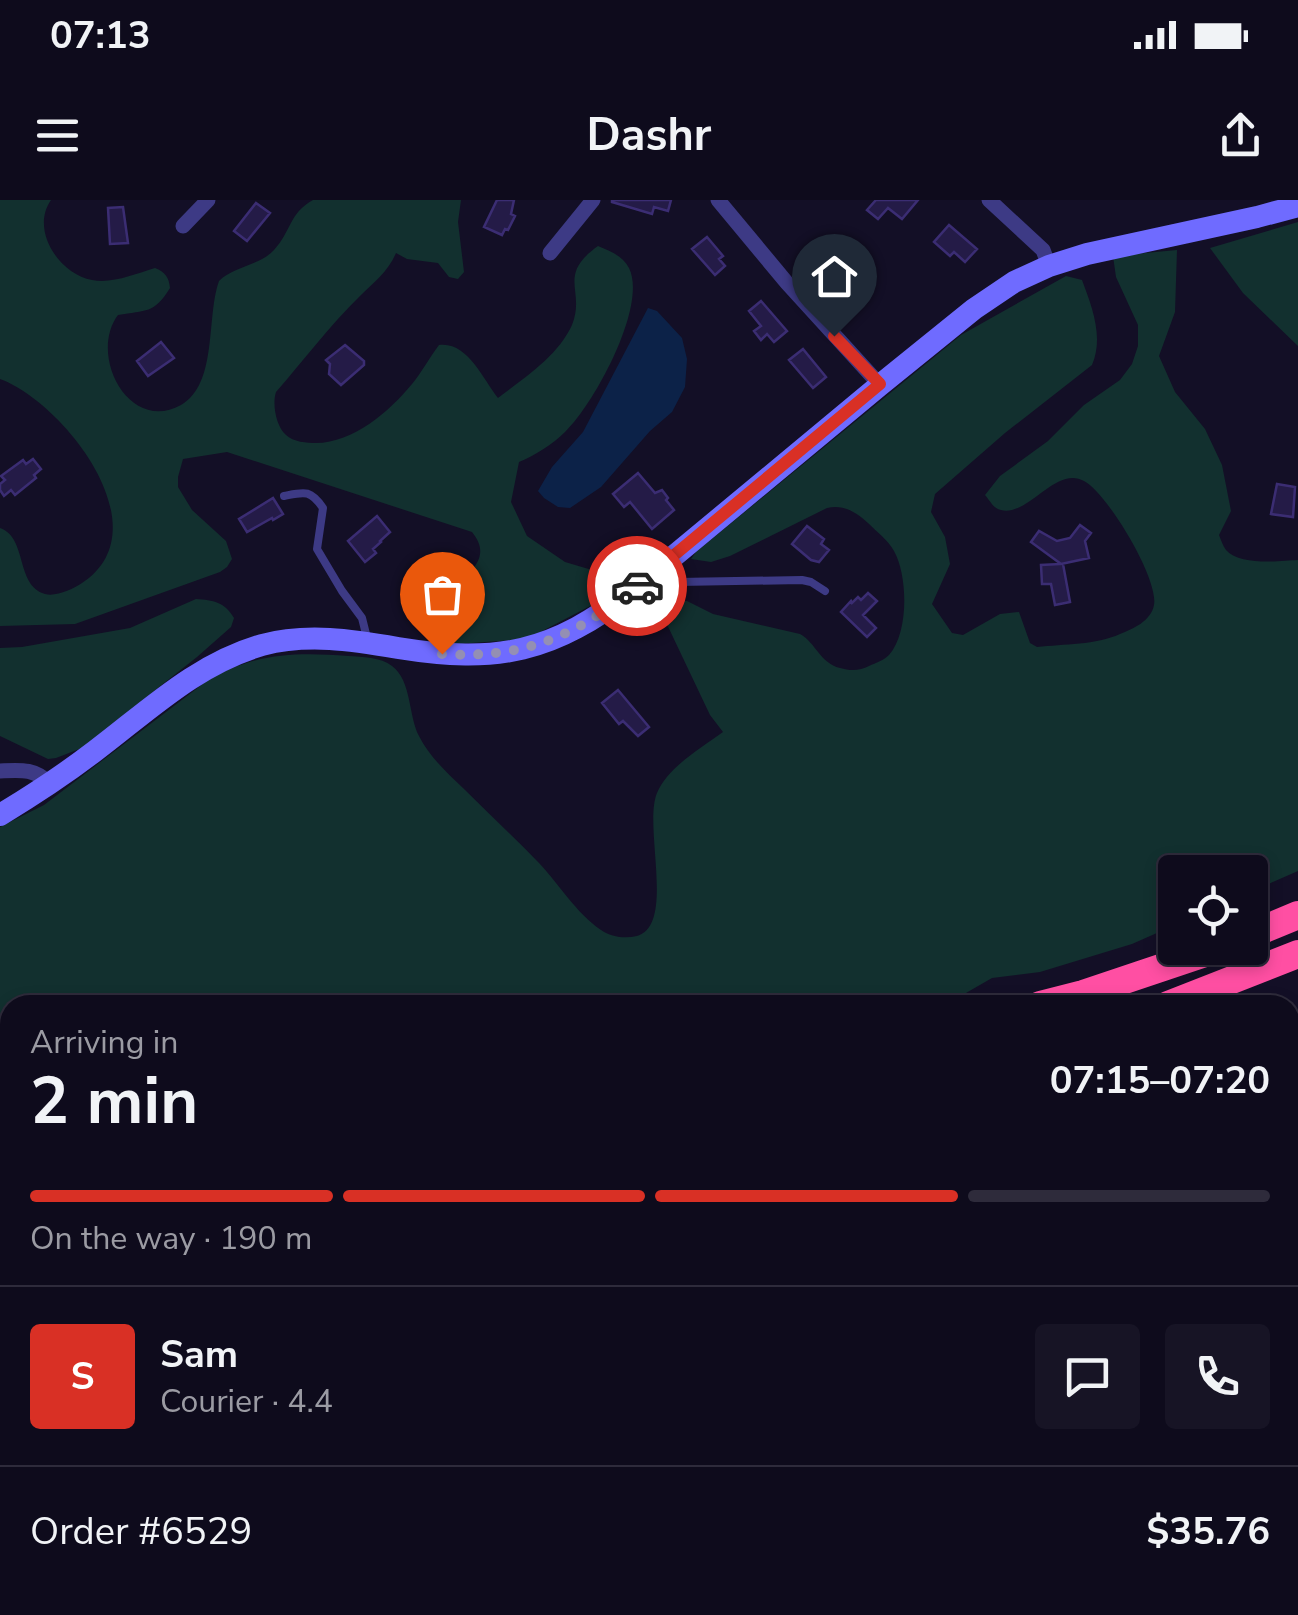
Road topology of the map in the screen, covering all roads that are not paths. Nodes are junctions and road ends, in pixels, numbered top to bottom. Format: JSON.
{"nodes":[{"id":1,"x":208,"y":200,"type":"edge"},
{"id":2,"x":594,"y":200,"type":"edge"},
{"id":3,"x":718,"y":200,"type":"edge"},
{"id":4,"x":989,"y":200,"type":"edge"},
{"id":5,"x":1298,"y":206,"type":"edge"},
{"id":6,"x":182,"y":226,"type":"dead end"},
{"id":7,"x":550,"y":253,"type":"dead end"},
{"id":8,"x":1049,"y":266,"type":"junction"},
{"id":9,"x":880,"y":384,"type":"junction"},
{"id":10,"x":284,"y":496,"type":"dead end"},
{"id":11,"x":653,"y":573,"type":"junction"},
{"id":12,"x":826,"y":591,"type":"dead end"},
{"id":13,"x":368,"y":643,"type":"junction"},
{"id":14,"x":0,"y":771,"type":"edge"},
{"id":15,"x":50,"y":784,"type":"junction"},
{"id":16,"x":0,"y":815,"type":"edge"},
{"id":17,"x":1298,"y":915,"type":"edge"},
{"id":18,"x":1268,"y":928,"type":"edge"},
{"id":19,"x":1298,"y":954,"type":"edge"},
{"id":20,"x":1169,"y":965,"type":"edge"},
{"id":21,"x":1079,"y":995,"type":"edge"},
{"id":22,"x":1193,"y":995,"type":"edge"}],
"edges":[{"from":1,"to":6,"type":"street"},
{"from":2,"to":7,"type":"street"},
{"from":3,"to":9,"type":"street"},
{"from":4,"to":8,"type":"street"},
{"from":5,"to":8,"type":"main road"},
{"from":8,"to":9,"type":"main road"},
{"from":9,"to":11,"type":"main road"},
{"from":10,"to":13,"type":"lane"},
{"from":11,"to":12,"type":"lane"},
{"from":11,"to":13,"type":"main road"},
{"from":13,"to":15,"type":"main road"},
{"from":14,"to":15,"type":"street"},
{"from":15,"to":16,"type":"main road"},
{"from":17,"to":18,"type":"highway"},
{"from":19,"to":22,"type":"highway"},
{"from":20,"to":21,"type":"highway"}]}
